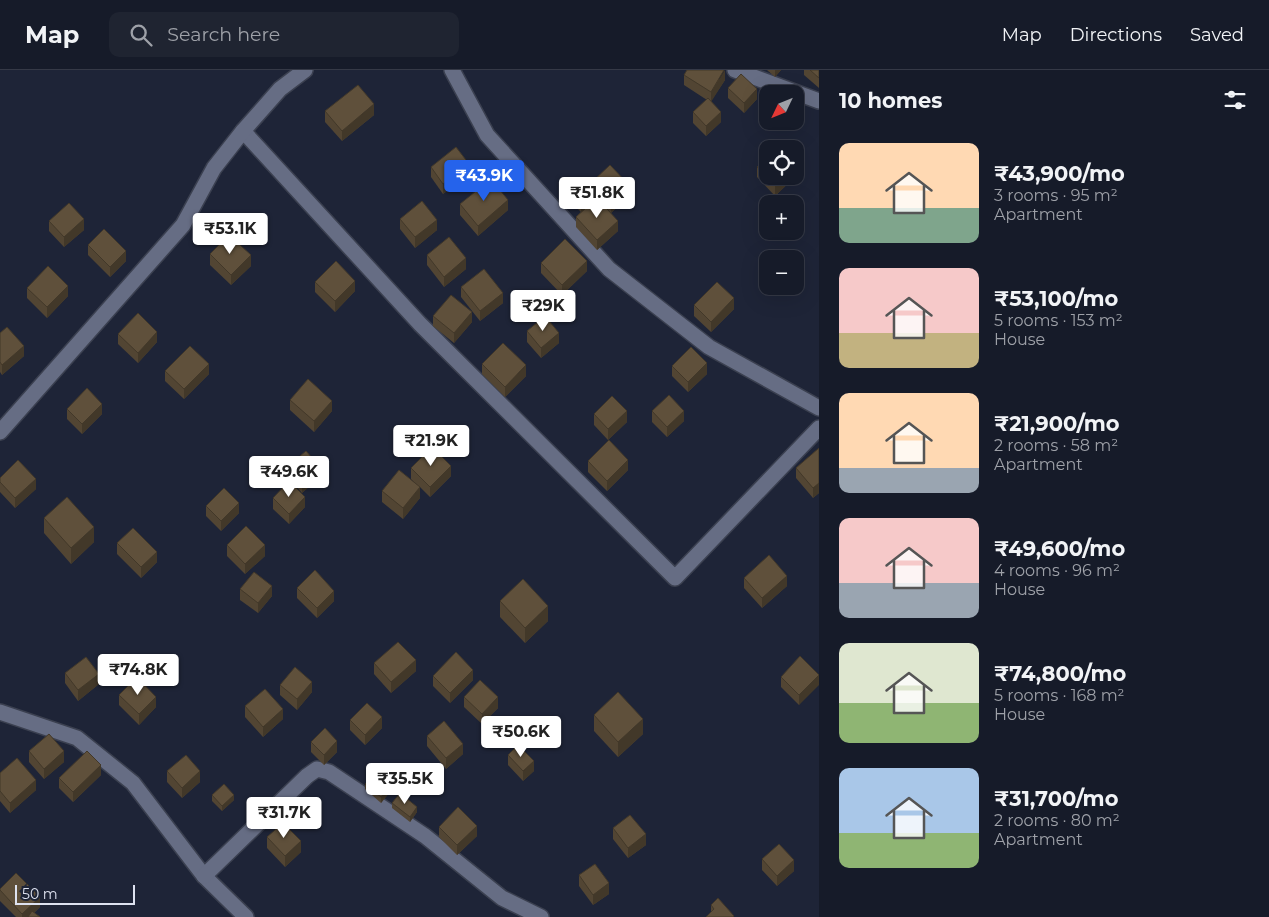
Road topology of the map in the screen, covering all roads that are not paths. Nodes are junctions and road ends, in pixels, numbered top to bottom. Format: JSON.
{"nodes":[{"id":1,"x":305,"y":70,"type":"edge"},
{"id":2,"x":452,"y":70,"type":"edge"},
{"id":3,"x":735,"y":70,"type":"edge"},
{"id":4,"x":819,"y":101,"type":"edge"},
{"id":5,"x":243,"y":131,"type":"junction"},
{"id":6,"x":819,"y":408,"type":"edge"},
{"id":7,"x":819,"y":428,"type":"edge"},
{"id":8,"x":0,"y":432,"type":"edge"},
{"id":9,"x":0,"y":712,"type":"edge"},
{"id":10,"x":204,"y":876,"type":"junction"},
{"id":11,"x":246,"y":917,"type":"edge"},
{"id":12,"x":542,"y":917,"type":"edge"}],
"edges":[{"from":1,"to":5,"type":"street"},
{"from":2,"to":6,"type":"street"},
{"from":3,"to":4,"type":"street"},
{"from":5,"to":7,"type":"street"},
{"from":5,"to":8,"type":"street"},
{"from":9,"to":10,"type":"street"},
{"from":10,"to":11,"type":"street"},
{"from":10,"to":12,"type":"street"}]}
